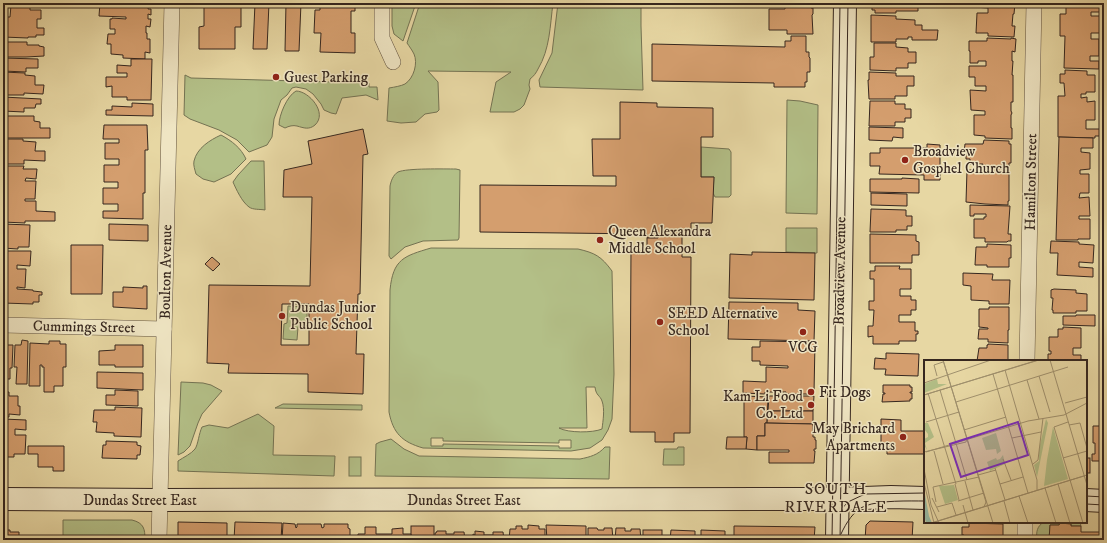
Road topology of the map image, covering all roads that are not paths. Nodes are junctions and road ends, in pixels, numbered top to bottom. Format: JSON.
{"nodes":[{"id":1,"x":172,"y":3,"type":"edge"},
{"id":2,"x":382,"y":3,"type":"edge"},
{"id":3,"x":845,"y":3,"type":"edge"},
{"id":4,"x":1034,"y":3,"type":"edge"},
{"id":5,"x":393,"y":62,"type":"dead end"},
{"id":6,"x":3,"y":325,"type":"edge"},
{"id":7,"x":164,"y":329,"type":"junction"},
{"id":8,"x":1027,"y":360,"type":"edge"},
{"id":9,"x":924,"y":498,"type":"edge"},
{"id":10,"x":3,"y":499,"type":"edge"},
{"id":11,"x":837,"y":499,"type":"junction"},
{"id":12,"x":160,"y":500,"type":"junction"},
{"id":13,"x":1087,"y":500,"type":"edge"},
{"id":14,"x":1104,"y":501,"type":"edge"},
{"id":15,"x":1025,"y":523,"type":"edge"},
{"id":16,"x":159,"y":540,"type":"edge"},
{"id":17,"x":836,"y":540,"type":"edge"},
{"id":18,"x":1025,"y":540,"type":"edge"}],
"edges":[{"from":1,"to":7,"type":"street","name":"Boulton Avenue"},
{"from":2,"to":5,"type":"street"},
{"from":3,"to":11,"type":"street","name":"Broadview Avenue"},
{"from":4,"to":8,"type":"street","name":"Hamilton Street"},
{"from":6,"to":7,"type":"street","name":"Cummings Street"},
{"from":7,"to":12,"type":"street","name":"Boulton Avenue"},
{"from":9,"to":11,"type":"street","name":"Dundas Street East"},
{"from":10,"to":12,"type":"street","name":"Dundas Street East"},
{"from":11,"to":12,"type":"street","name":"Dundas Street East"},
{"from":11,"to":17,"type":"street","name":"Broadview Avenue"},
{"from":12,"to":16,"type":"street","name":"Boulton Avenue"},
{"from":13,"to":14,"type":"street"},
{"from":15,"to":18,"type":"street"}]}
